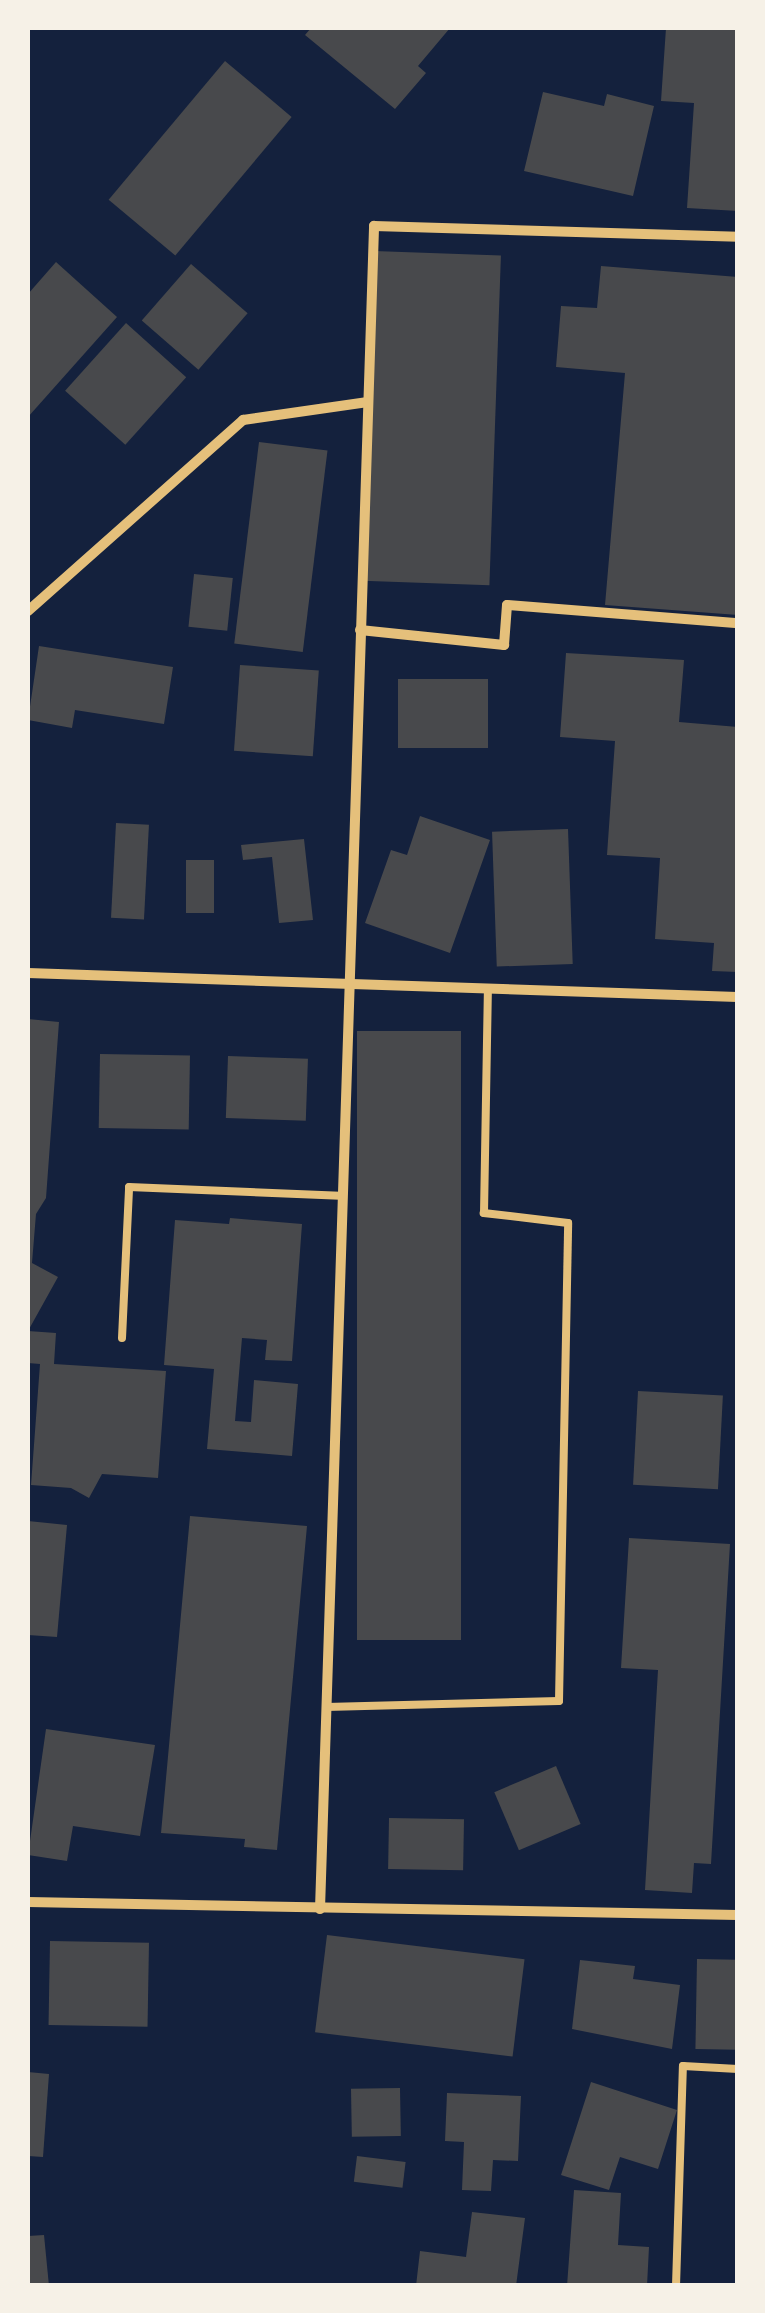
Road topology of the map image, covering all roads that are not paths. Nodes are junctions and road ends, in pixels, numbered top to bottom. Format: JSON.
{"nodes":[{"id":1,"x":738,"y":237,"type":"edge"},
{"id":2,"x":368,"y":402,"type":"junction"},
{"id":3,"x":28,"y":611,"type":"edge"},
{"id":4,"x":738,"y":623,"type":"edge"},
{"id":5,"x":360,"y":630,"type":"junction"},
{"id":6,"x":28,"y":973,"type":"edge"},
{"id":7,"x":346,"y":989,"type":"junction"},
{"id":8,"x":488,"y":992,"type":"junction"},
{"id":9,"x":738,"y":997,"type":"edge"},
{"id":10,"x":340,"y":1196,"type":"junction"},
{"id":11,"x":122,"y":1338,"type":"dead end"},
{"id":12,"x":326,"y":1707,"type":"junction"},
{"id":13,"x":28,"y":1902,"type":"edge"},
{"id":14,"x":320,"y":1909,"type":"junction"},
{"id":15,"x":738,"y":1915,"type":"edge"},
{"id":16,"x":738,"y":2069,"type":"edge"},
{"id":17,"x":676,"y":2286,"type":"edge"}],
"edges":[{"from":1,"to":2,"type":"street"},
{"from":2,"to":3,"type":"street"},
{"from":2,"to":5,"type":"street"},
{"from":4,"to":5,"type":"street"},
{"from":5,"to":7,"type":"street"},
{"from":6,"to":7,"type":"street"},
{"from":7,"to":8,"type":"street"},
{"from":7,"to":10,"type":"street"},
{"from":8,"to":9,"type":"street"},
{"from":8,"to":12,"type":"lane"},
{"from":10,"to":11,"type":"lane"},
{"from":10,"to":12,"type":"street"},
{"from":12,"to":14,"type":"street"},
{"from":13,"to":14,"type":"street"},
{"from":14,"to":15,"type":"street"},
{"from":16,"to":17,"type":"lane"}]}
